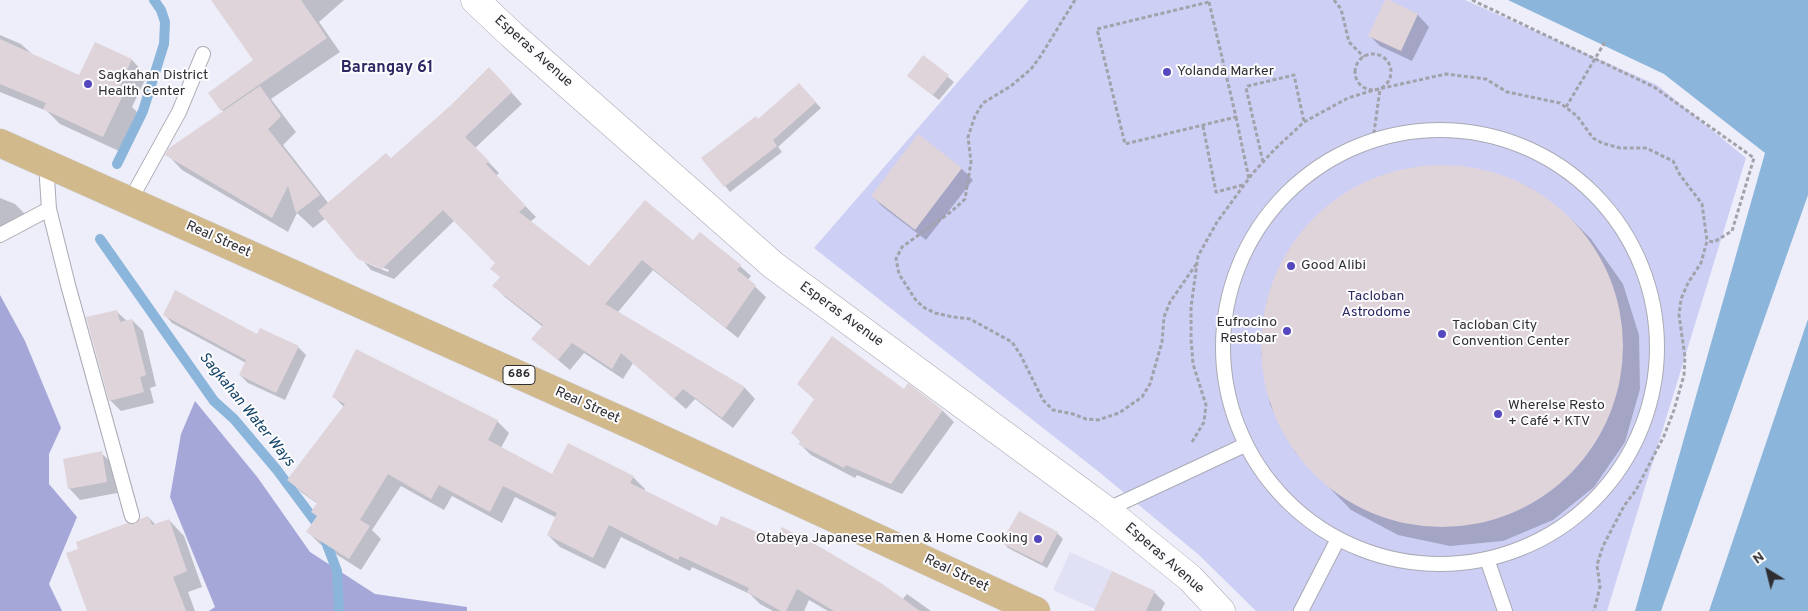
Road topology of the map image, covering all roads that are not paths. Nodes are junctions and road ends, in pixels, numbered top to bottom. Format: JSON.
{"nodes":[{"id":1,"x":475,"y":0,"type":"edge"},
{"id":2,"x":203,"y":54,"type":"dead end"},
{"id":3,"x":0,"y":144,"type":"edge"},
{"id":4,"x":46,"y":164,"type":"junction"},
{"id":5,"x":132,"y":202,"type":"junction"},
{"id":6,"x":49,"y":208,"type":"junction"},
{"id":7,"x":0,"y":235,"type":"edge"},
{"id":8,"x":1245,"y":445,"type":"junction"},
{"id":9,"x":1106,"y":510,"type":"junction"},
{"id":10,"x":132,"y":516,"type":"dead end"},
{"id":11,"x":1338,"y":540,"type":"junction"},
{"id":12,"x":1487,"y":558,"type":"junction"},
{"id":13,"x":1002,"y":604,"type":"edge"},
{"id":14,"x":1036,"y":611,"type":"edge"},
{"id":15,"x":1221,"y":611,"type":"edge"},
{"id":16,"x":1301,"y":611,"type":"edge"},
{"id":17,"x":1505,"y":611,"type":"edge"}],
"edges":[{"from":1,"to":9,"type":"street","name":"Esperas Avenue"},
{"from":2,"to":5,"type":"lane"},
{"from":3,"to":4,"type":"main road","name":"Real Street","number":"686"},
{"from":4,"to":5,"type":"main road","name":"Real Street","number":"686"},
{"from":4,"to":6,"type":"lane"},
{"from":5,"to":13,"type":"main road","name":"Real Street","number":"686"},
{"from":6,"to":7,"type":"lane"},
{"from":6,"to":10,"type":"lane"},
{"from":8,"to":9,"type":"lane"},
{"from":8,"to":11,"type":"lane"},
{"from":8,"to":12,"type":"lane"},
{"from":9,"to":15,"type":"street","name":"Esperas Avenue"},
{"from":11,"to":12,"type":"lane"},
{"from":11,"to":16,"type":"lane"},
{"from":12,"to":17,"type":"lane"},
{"from":13,"to":14,"type":"main road","name":"Real Street","number":"686"}]}
